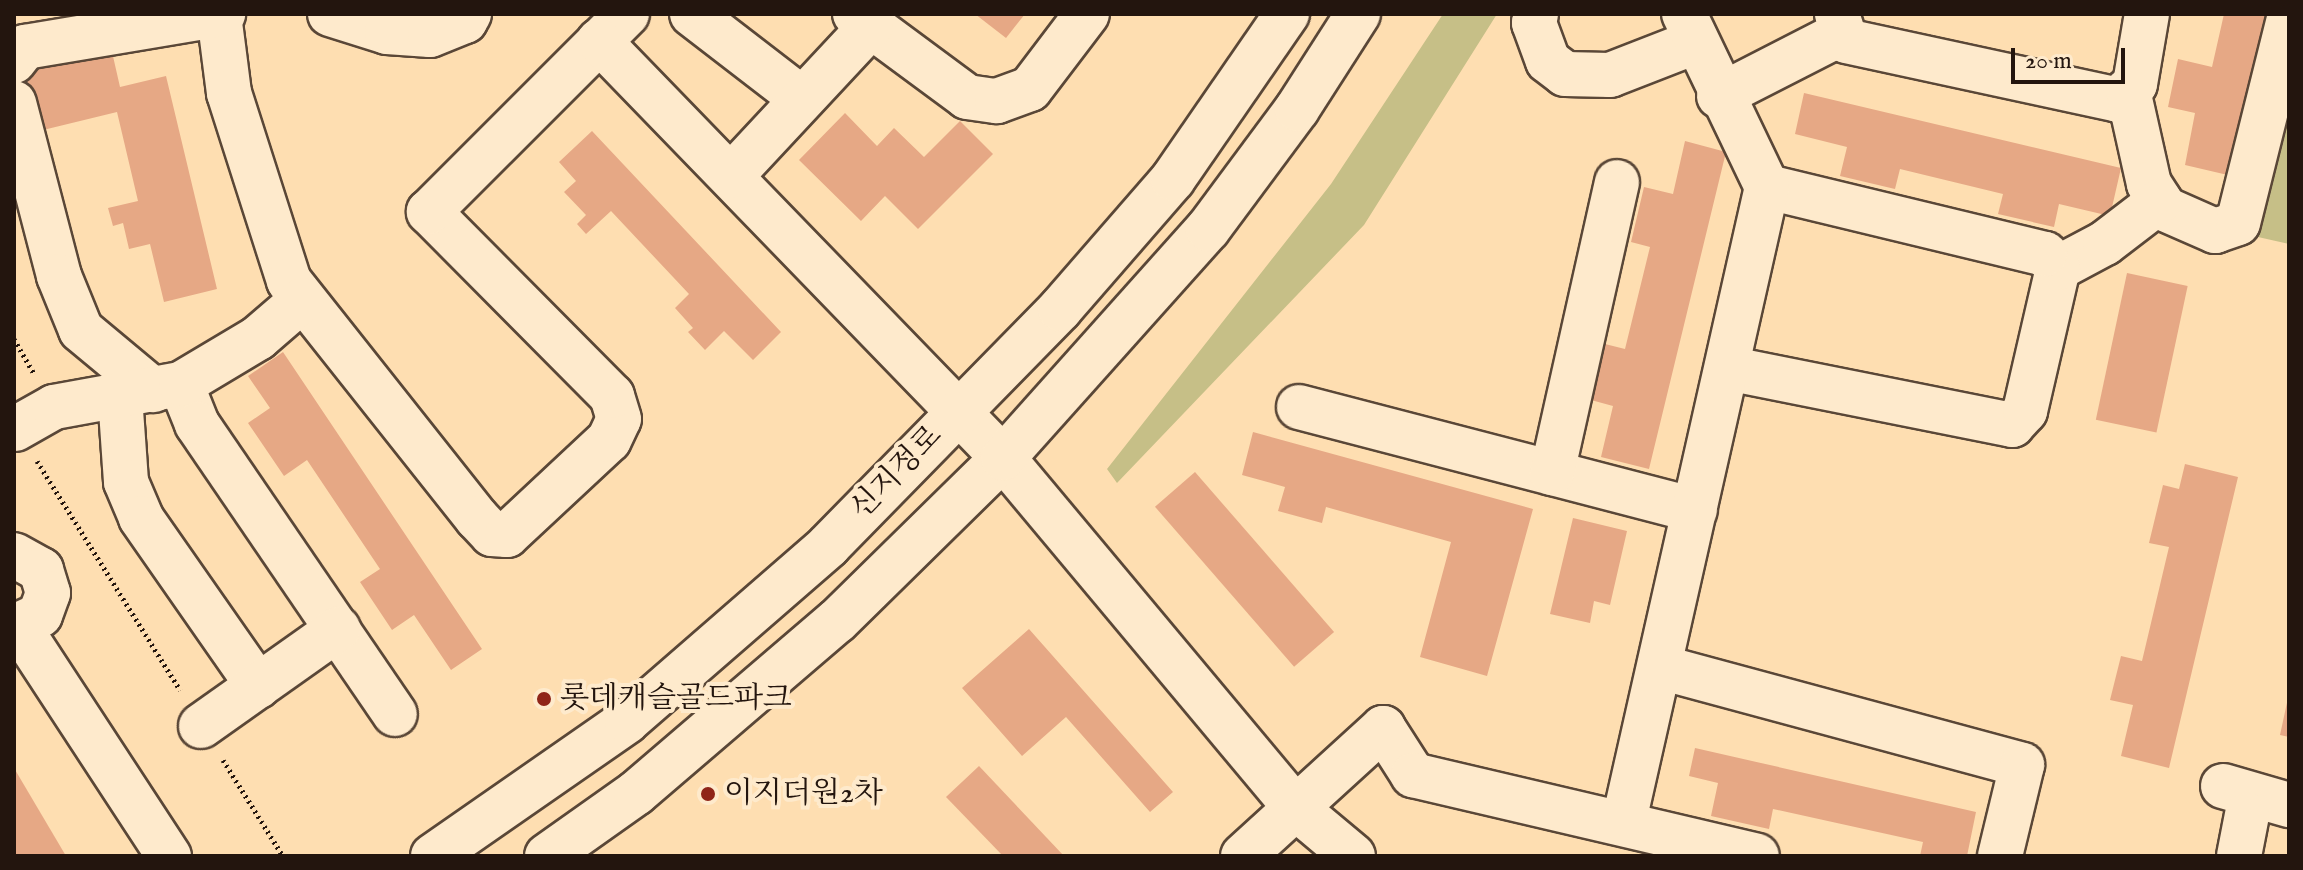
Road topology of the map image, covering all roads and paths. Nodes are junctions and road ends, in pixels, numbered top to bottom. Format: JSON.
{"nodes":[{"id":1,"x":330,"y":14,"type":"edge"},
{"id":2,"x":469,"y":14,"type":"edge"},
{"id":3,"x":692,"y":14,"type":"edge"},
{"id":4,"x":1087,"y":14,"type":"edge"},
{"id":5,"x":1287,"y":14,"type":"edge"},
{"id":6,"x":1358,"y":14,"type":"edge"},
{"id":7,"x":1536,"y":14,"type":"edge"},
{"id":8,"x":2147,"y":14,"type":"edge"},
{"id":9,"x":221,"y":15,"type":"edge"},
{"id":10,"x":2289,"y":18,"type":"edge"},
{"id":11,"x":863,"y":20,"type":"edge"},
{"id":12,"x":1840,"y":24,"type":"edge"},
{"id":13,"x":613,"y":27,"type":"edge"},
{"id":14,"x":1690,"y":28,"type":"edge"},
{"id":15,"x":14,"y":61,"type":"edge"},
{"id":16,"x":2128,"y":90,"type":"junction"},
{"id":17,"x":1719,"y":96,"type":"junction"},
{"id":18,"x":801,"y":98,"type":"junction"},
{"id":19,"x":14,"y":103,"type":"edge"},
{"id":20,"x":731,"y":176,"type":"junction"},
{"id":21,"x":1617,"y":182,"type":"dead end"},
{"id":22,"x":1767,"y":187,"type":"junction"},
{"id":23,"x":2160,"y":201,"type":"junction"},
{"id":24,"x":2058,"y":268,"type":"junction"},
{"id":25,"x":302,"y":300,"type":"junction"},
{"id":26,"x":1727,"y":368,"type":"junction"},
{"id":27,"x":151,"y":390,"type":"junction"},
{"id":28,"x":1299,"y":407,"type":"dead end"},
{"id":29,"x":958,"y":409,"type":"junction"},
{"id":30,"x":15,"y":429,"type":"edge"},
{"id":31,"x":1003,"y":458,"type":"junction"},
{"id":32,"x":1552,"y":473,"type":"junction"},
{"id":33,"x":1695,"y":510,"type":"junction"},
{"id":34,"x":14,"y":555,"type":"edge"},
{"id":35,"x":17,"y":627,"type":"edge"},
{"id":36,"x":338,"y":629,"type":"junction"},
{"id":37,"x":1660,"y":667,"type":"junction"},
{"id":38,"x":258,"y":686,"type":"junction"},
{"id":39,"x":395,"y":714,"type":"dead end"},
{"id":40,"x":201,"y":726,"type":"junction"},
{"id":41,"x":2289,"y":805,"type":"edge"},
{"id":42,"x":1297,"y":809,"type":"junction"},
{"id":43,"x":2234,"y":817,"type":"edge"},
{"id":44,"x":1624,"y":821,"type":"junction"},
{"id":45,"x":2289,"y":826,"type":"edge"},
{"id":46,"x":169,"y":856,"type":"edge"},
{"id":47,"x":283,"y":856,"type":"edge"},
{"id":48,"x":433,"y":856,"type":"edge"},
{"id":49,"x":547,"y":856,"type":"edge"},
{"id":50,"x":1243,"y":856,"type":"edge"},
{"id":51,"x":1353,"y":856,"type":"edge"},
{"id":52,"x":1757,"y":856,"type":"edge"},
{"id":53,"x":2000,"y":856,"type":"edge"}],
"edges":[{"from":1,"to":2,"type":"street"},
{"from":3,"to":18,"type":"street"},
{"from":4,"to":11,"type":"street"},
{"from":5,"to":29,"type":"street","name":"신지정로"},
{"from":6,"to":31,"type":"street","name":"신지정로"},
{"from":7,"to":14,"type":"street"},
{"from":8,"to":16,"type":"street"},
{"from":9,"to":15,"type":"street"},
{"from":9,"to":25,"type":"street"},
{"from":10,"to":23,"type":"street"},
{"from":11,"to":18,"type":"street"},
{"from":12,"to":16,"type":"street"},
{"from":12,"to":17,"type":"street"},
{"from":13,"to":20,"type":"street"},
{"from":13,"to":25,"type":"street"},
{"from":14,"to":17,"type":"street"},
{"from":16,"to":23,"type":"street"},
{"from":17,"to":22,"type":"street"},
{"from":18,"to":20,"type":"street"},
{"from":19,"to":27,"type":"street"},
{"from":20,"to":29,"type":"street"},
{"from":21,"to":32,"type":"street"},
{"from":22,"to":24,"type":"street"},
{"from":22,"to":26,"type":"street"},
{"from":23,"to":24,"type":"street"},
{"from":24,"to":26,"type":"street"},
{"from":25,"to":27,"type":"street"},
{"from":26,"to":33,"type":"street"},
{"from":27,"to":30,"type":"street"},
{"from":27,"to":36,"type":"street"},
{"from":27,"to":38,"type":"street"},
{"from":28,"to":32,"type":"street"},
{"from":29,"to":31,"type":"street"},
{"from":29,"to":48,"type":"street","name":"신지정로"},
{"from":30,"to":40,"type":"path"},
{"from":31,"to":42,"type":"street"},
{"from":31,"to":49,"type":"street","name":"신지정로"},
{"from":32,"to":33,"type":"street"},
{"from":33,"to":37,"type":"street"},
{"from":34,"to":35,"type":"street"},
{"from":35,"to":46,"type":"street"},
{"from":36,"to":38,"type":"street"},
{"from":36,"to":39,"type":"street"},
{"from":37,"to":44,"type":"street"},
{"from":37,"to":53,"type":"street"},
{"from":38,"to":40,"type":"street"},
{"from":40,"to":47,"type":"path"},
{"from":41,"to":43,"type":"street"},
{"from":42,"to":44,"type":"street"},
{"from":42,"to":50,"type":"street"},
{"from":42,"to":51,"type":"street"},
{"from":43,"to":45,"type":"street"},
{"from":44,"to":52,"type":"street"}]}
